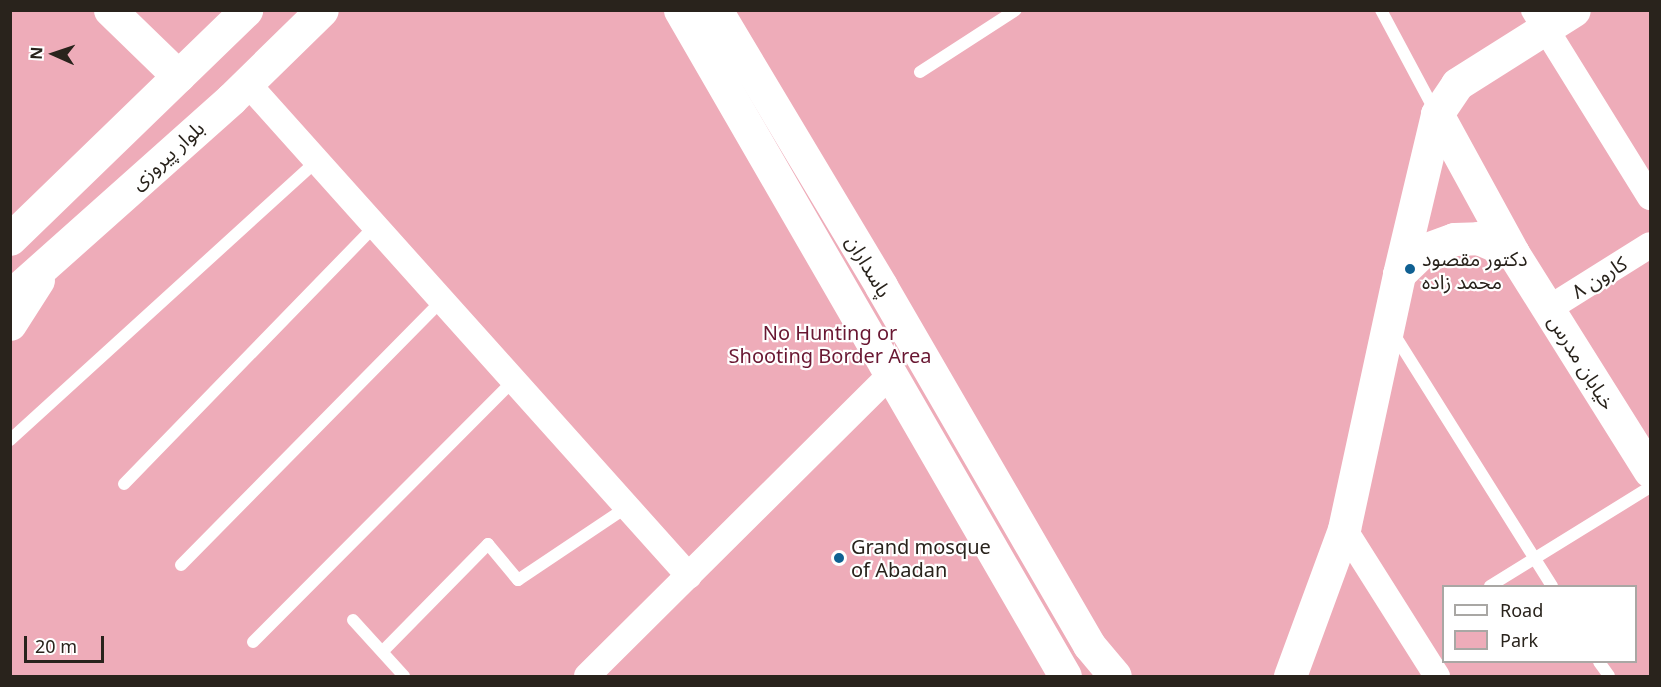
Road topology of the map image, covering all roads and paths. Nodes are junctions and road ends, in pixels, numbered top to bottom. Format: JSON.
{"nodes":[{"id":1,"x":110,"y":10,"type":"edge"},
{"id":2,"x":322,"y":10,"type":"edge"},
{"id":3,"x":680,"y":10,"type":"edge"},
{"id":4,"x":716,"y":10,"type":"edge"},
{"id":5,"x":1016,"y":10,"type":"edge"},
{"id":6,"x":1381,"y":10,"type":"edge"},
{"id":7,"x":1574,"y":10,"type":"edge"},
{"id":8,"x":240,"y":13,"type":"edge"},
{"id":9,"x":1539,"y":20,"type":"edge"},
{"id":10,"x":920,"y":72,"type":"dead end"},
{"id":11,"x":178,"y":76,"type":"junction"},
{"id":12,"x":247,"y":83,"type":"junction"},
{"id":13,"x":1437,"y":114,"type":"junction"},
{"id":14,"x":317,"y":161,"type":"junction"},
{"id":15,"x":90,"y":162,"type":"junction"},
{"id":16,"x":1650,"y":197,"type":"edge"},
{"id":17,"x":10,"y":213,"type":"edge"},
{"id":18,"x":375,"y":226,"type":"junction"},
{"id":19,"x":10,"y":239,"type":"edge"},
{"id":20,"x":1650,"y":245,"type":"edge"},
{"id":21,"x":1513,"y":253,"type":"junction"},
{"id":22,"x":50,"y":259,"type":"junction"},
{"id":23,"x":1399,"y":274,"type":"junction"},
{"id":24,"x":10,"y":296,"type":"edge"},
{"id":25,"x":442,"y":300,"type":"junction"},
{"id":26,"x":1548,"y":309,"type":"junction"},
{"id":27,"x":10,"y":324,"type":"edge"},
{"id":28,"x":1388,"y":324,"type":"junction"},
{"id":29,"x":892,"y":373,"type":"junction"},
{"id":30,"x":514,"y":380,"type":"junction"},
{"id":31,"x":10,"y":440,"type":"edge"},
{"id":32,"x":1650,"y":471,"type":"edge"},
{"id":33,"x":124,"y":484,"type":"dead end"},
{"id":34,"x":1650,"y":487,"type":"edge"},
{"id":35,"x":627,"y":507,"type":"junction"},
{"id":36,"x":1344,"y":529,"type":"junction"},
{"id":37,"x":1535,"y":558,"type":"junction"},
{"id":38,"x":181,"y":565,"type":"dead end"},
{"id":39,"x":689,"y":576,"type":"junction"},
{"id":40,"x":1492,"y":585,"type":"edge"},
{"id":41,"x":1551,"y":585,"type":"edge"},
{"id":42,"x":353,"y":620,"type":"dead end"},
{"id":43,"x":253,"y":642,"type":"dead end"},
{"id":44,"x":383,"y":651,"type":"junction"},
{"id":45,"x":1600,"y":663,"type":"edge"},
{"id":46,"x":404,"y":676,"type":"edge"},
{"id":47,"x":587,"y":676,"type":"edge"},
{"id":48,"x":1065,"y":676,"type":"edge"},
{"id":49,"x":1115,"y":676,"type":"edge"},
{"id":50,"x":1290,"y":676,"type":"edge"},
{"id":51,"x":1437,"y":676,"type":"edge"},
{"id":52,"x":1609,"y":676,"type":"edge"}],
"edges":[{"from":1,"to":11,"type":"street"},
{"from":2,"to":12,"type":"street","name":"بلوار پیروزی"},
{"from":3,"to":29,"type":"street","name":"پاسداران"},
{"from":4,"to":49,"type":"street","name":"پاسداران"},
{"from":5,"to":10,"type":"lane"},
{"from":6,"to":13,"type":"lane"},
{"from":7,"to":9,"type":"street"},
{"from":8,"to":11,"type":"street"},
{"from":9,"to":13,"type":"street"},
{"from":9,"to":16,"type":"street"},
{"from":11,"to":15,"type":"street"},
{"from":12,"to":14,"type":"street"},
{"from":12,"to":22,"type":"street","name":"بلوار پیروزی"},
{"from":13,"to":21,"type":"street","name":"خیابان مدرس"},
{"from":13,"to":23,"type":"street"},
{"from":14,"to":18,"type":"street"},
{"from":14,"to":31,"type":"lane"},
{"from":15,"to":17,"type":"street"},
{"from":15,"to":19,"type":"street"},
{"from":18,"to":25,"type":"street"},
{"from":18,"to":33,"type":"lane"},
{"from":20,"to":26,"type":"street","name":"کارون ۸"},
{"from":21,"to":23,"type":"street"},
{"from":21,"to":26,"type":"street","name":"خیابان مدرس"},
{"from":22,"to":24,"type":"street","name":"بلوار پیروزی"},
{"from":22,"to":27,"type":"street"},
{"from":23,"to":28,"type":"street"},
{"from":25,"to":30,"type":"street"},
{"from":25,"to":38,"type":"lane"},
{"from":26,"to":32,"type":"street","name":"خیابان مدرس"},
{"from":28,"to":36,"type":"street"},
{"from":28,"to":37,"type":"lane"},
{"from":29,"to":39,"type":"street"},
{"from":29,"to":48,"type":"street","name":"پاسداران"},
{"from":30,"to":35,"type":"street"},
{"from":30,"to":43,"type":"lane"},
{"from":34,"to":37,"type":"lane"},
{"from":35,"to":39,"type":"street"},
{"from":35,"to":44,"type":"lane"},
{"from":36,"to":50,"type":"street"},
{"from":36,"to":51,"type":"street"},
{"from":37,"to":40,"type":"lane"},
{"from":37,"to":41,"type":"lane"},
{"from":39,"to":47,"type":"street"},
{"from":42,"to":44,"type":"lane"},
{"from":44,"to":46,"type":"lane"},
{"from":45,"to":52,"type":"lane"}]}
